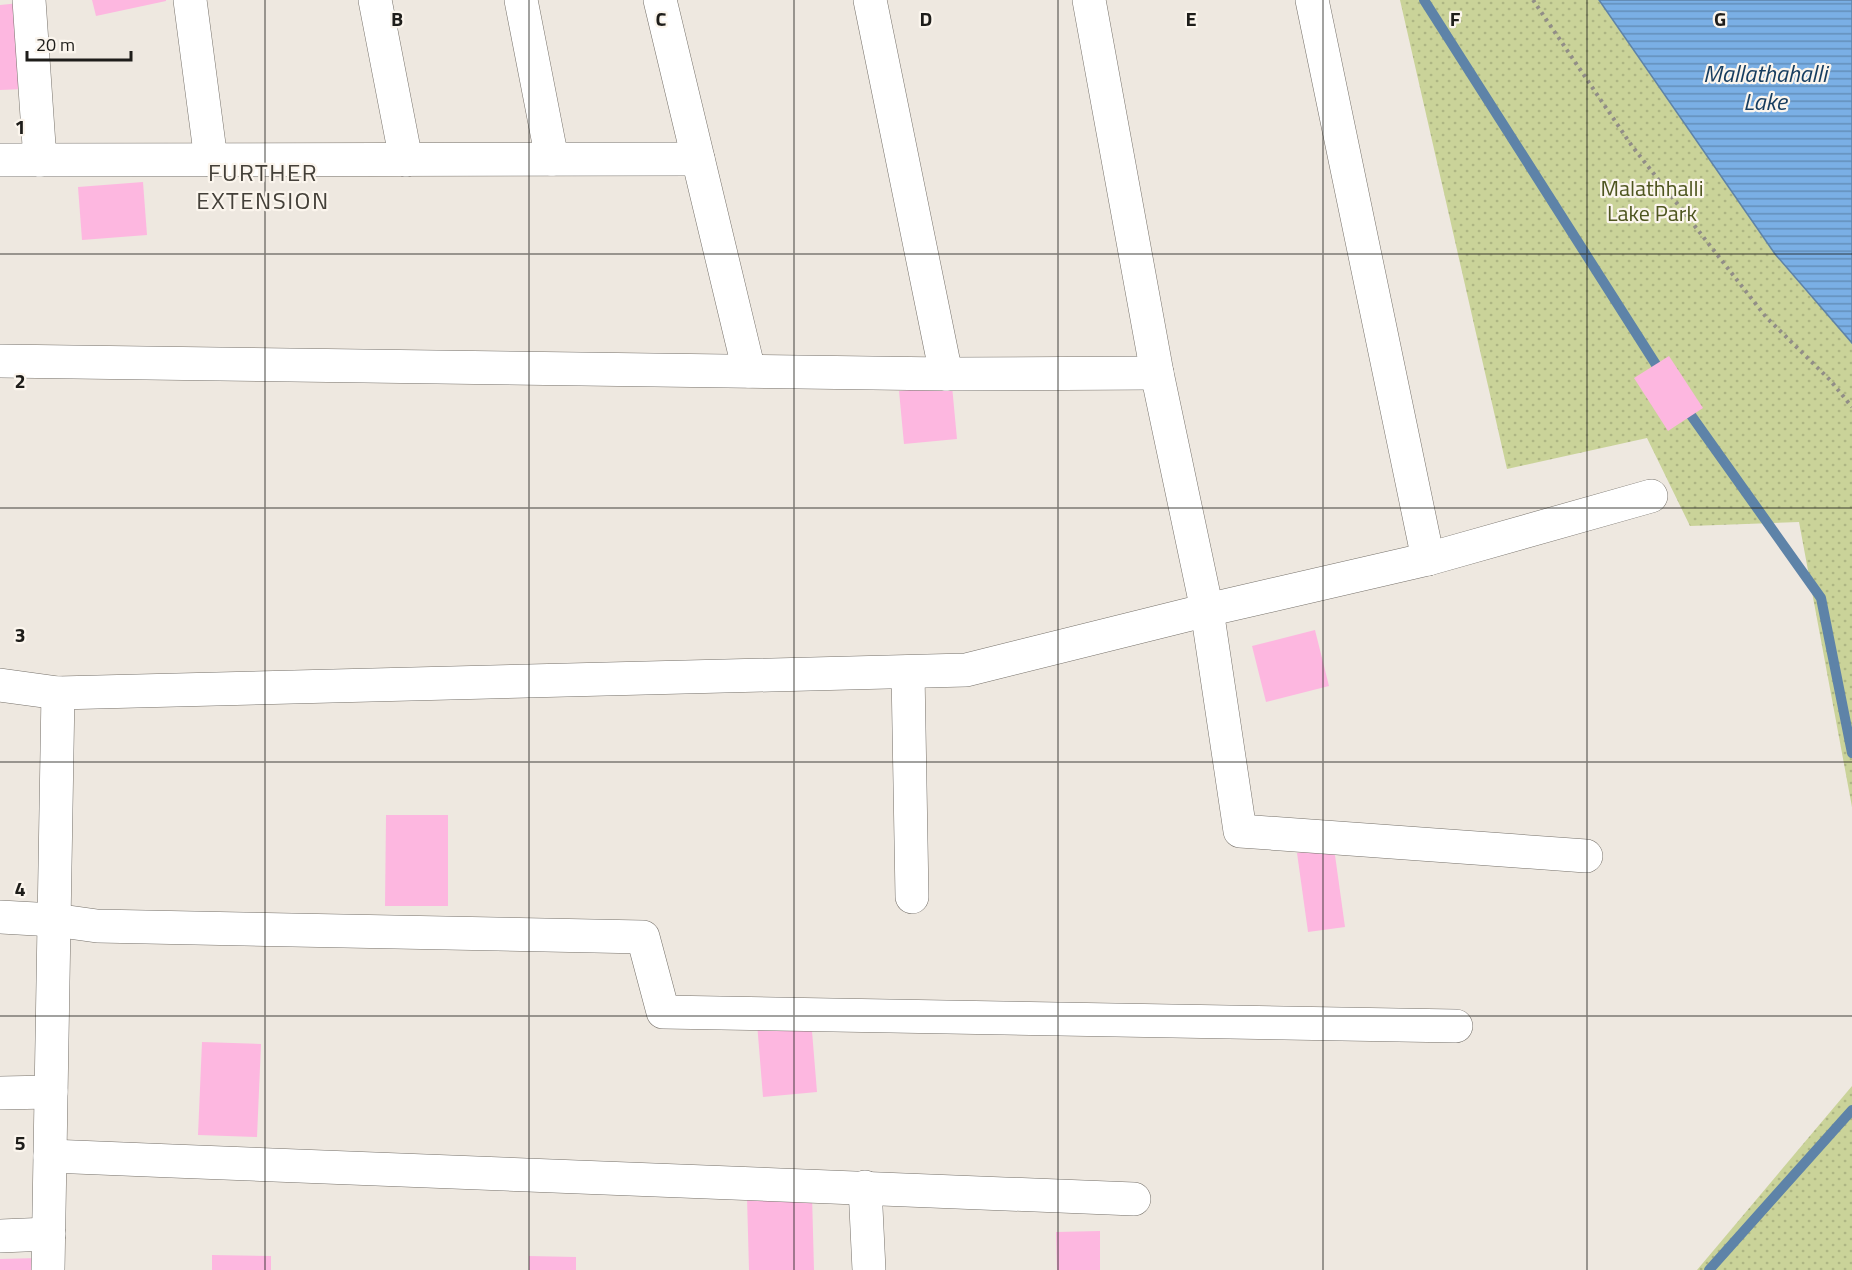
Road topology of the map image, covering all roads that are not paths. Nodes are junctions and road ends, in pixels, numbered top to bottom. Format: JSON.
{"nodes":[{"id":1,"x":29,"y":0,"type":"edge"},
{"id":2,"x":190,"y":0,"type":"edge"},
{"id":3,"x":375,"y":0,"type":"edge"},
{"id":4,"x":521,"y":0,"type":"edge"},
{"id":5,"x":660,"y":0,"type":"edge"},
{"id":6,"x":870,"y":0,"type":"edge"},
{"id":7,"x":1089,"y":0,"type":"edge"},
{"id":8,"x":1312,"y":0,"type":"edge"},
{"id":9,"x":552,"y":159,"type":"junction"},
{"id":10,"x":698,"y":159,"type":"junction"},
{"id":11,"x":0,"y":160,"type":"edge"},
{"id":12,"x":40,"y":160,"type":"junction"},
{"id":13,"x":211,"y":160,"type":"junction"},
{"id":14,"x":406,"y":160,"type":"junction"},
{"id":15,"x":0,"y":361,"type":"edge"},
{"id":16,"x":749,"y":371,"type":"junction"},
{"id":17,"x":1157,"y":373,"type":"junction"},
{"id":18,"x":946,"y":374,"type":"junction"},
{"id":19,"x":1651,"y":496,"type":"dead end"},
{"id":20,"x":1428,"y":559,"type":"junction"},
{"id":21,"x":1207,"y":610,"type":"junction"},
{"id":22,"x":908,"y":672,"type":"junction"},
{"id":23,"x":0,"y":685,"type":"edge"},
{"id":24,"x":58,"y":693,"type":"junction"},
{"id":25,"x":1586,"y":856,"type":"dead end"},
{"id":26,"x":912,"y":897,"type":"dead end"},
{"id":27,"x":0,"y":917,"type":"edge"},
{"id":28,"x":54,"y":920,"type":"junction"},
{"id":29,"x":1456,"y":1026,"type":"dead end"},
{"id":30,"x":51,"y":1092,"type":"junction"},
{"id":31,"x":0,"y":1093,"type":"edge"},
{"id":32,"x":50,"y":1156,"type":"junction"},
{"id":33,"x":865,"y":1186,"type":"junction"},
{"id":34,"x":1134,"y":1199,"type":"dead end"},
{"id":35,"x":49,"y":1234,"type":"junction"},
{"id":36,"x":0,"y":1236,"type":"edge"},
{"id":37,"x":48,"y":1270,"type":"edge"},
{"id":38,"x":869,"y":1270,"type":"edge"}],
"edges":[{"from":1,"to":12,"type":"street"},
{"from":2,"to":13,"type":"street"},
{"from":3,"to":14,"type":"street"},
{"from":4,"to":9,"type":"street"},
{"from":5,"to":10,"type":"street"},
{"from":6,"to":18,"type":"street"},
{"from":7,"to":17,"type":"street"},
{"from":8,"to":20,"type":"street"},
{"from":9,"to":10,"type":"street"},
{"from":9,"to":14,"type":"street"},
{"from":10,"to":16,"type":"street"},
{"from":11,"to":12,"type":"street"},
{"from":12,"to":13,"type":"street"},
{"from":13,"to":14,"type":"street"},
{"from":15,"to":16,"type":"street"},
{"from":16,"to":18,"type":"street"},
{"from":17,"to":18,"type":"street"},
{"from":17,"to":21,"type":"street"},
{"from":19,"to":20,"type":"street"},
{"from":20,"to":21,"type":"street"},
{"from":21,"to":22,"type":"street"},
{"from":21,"to":25,"type":"street"},
{"from":22,"to":24,"type":"street"},
{"from":22,"to":26,"type":"street"},
{"from":23,"to":24,"type":"street"},
{"from":24,"to":28,"type":"street"},
{"from":27,"to":28,"type":"street"},
{"from":28,"to":29,"type":"street"},
{"from":28,"to":30,"type":"street"},
{"from":30,"to":31,"type":"street"},
{"from":30,"to":32,"type":"street"},
{"from":32,"to":33,"type":"street"},
{"from":32,"to":35,"type":"street"},
{"from":33,"to":34,"type":"street"},
{"from":33,"to":38,"type":"street"},
{"from":35,"to":36,"type":"street"},
{"from":35,"to":37,"type":"street"}]}
